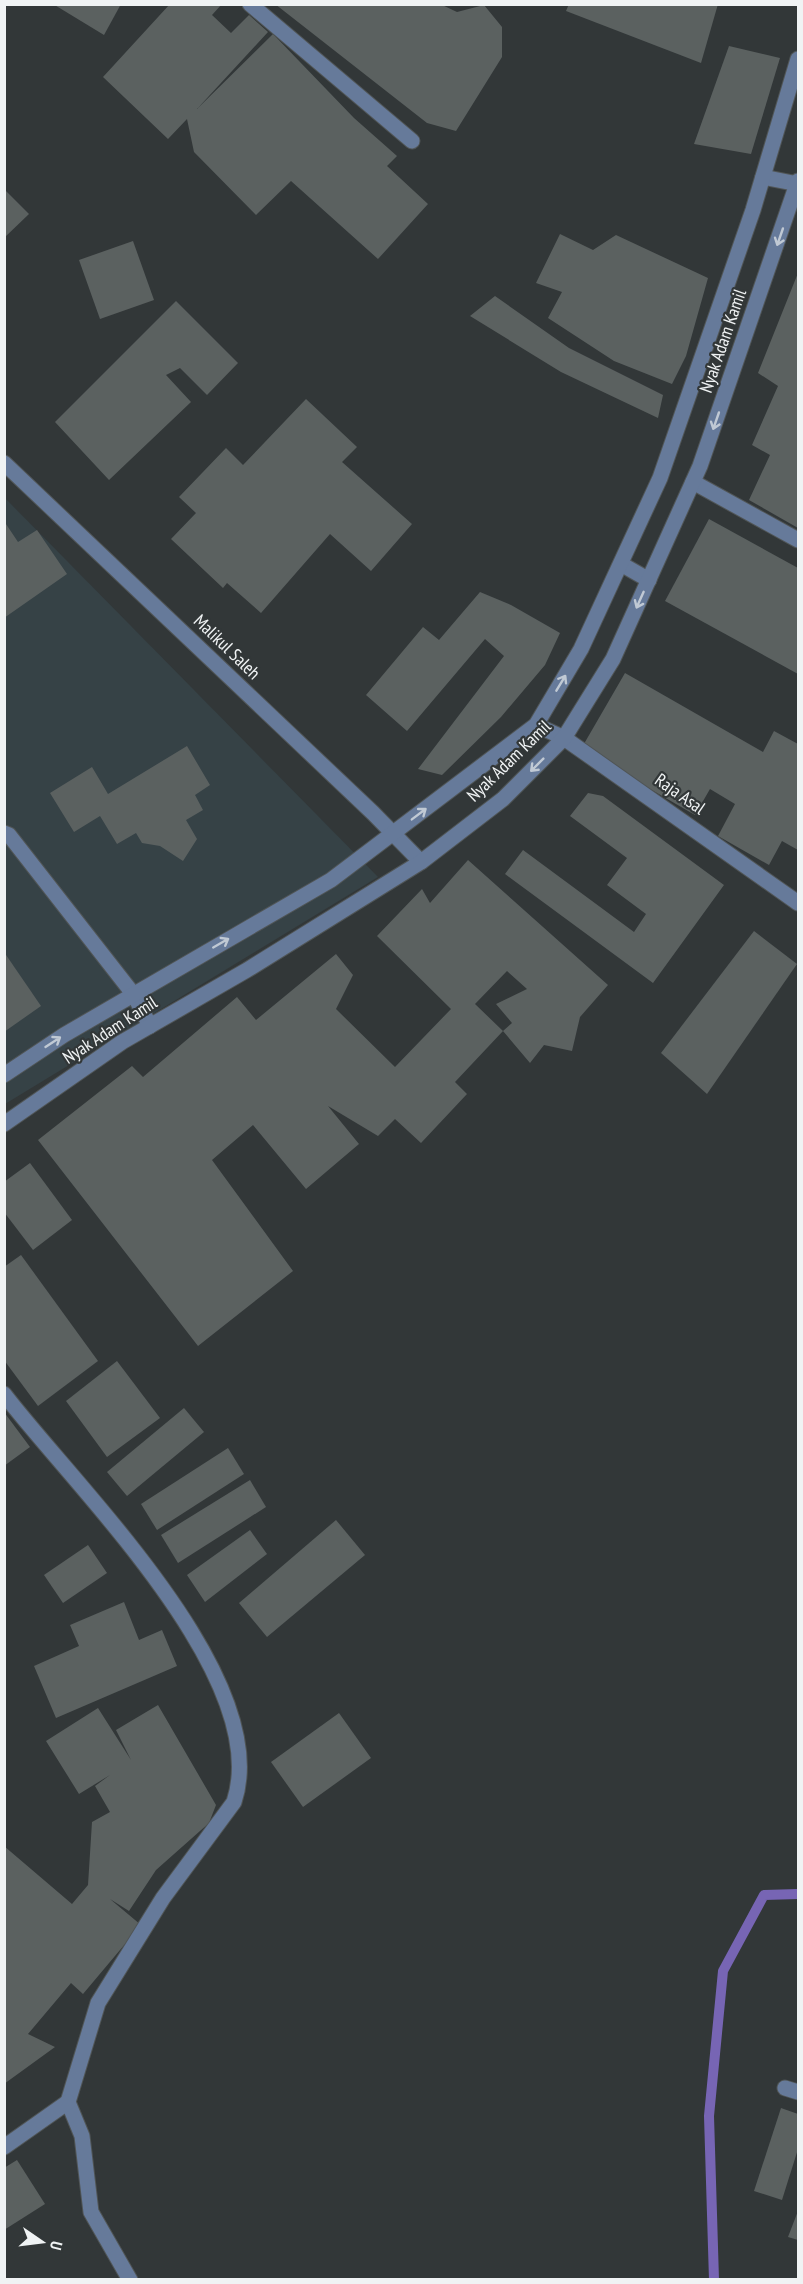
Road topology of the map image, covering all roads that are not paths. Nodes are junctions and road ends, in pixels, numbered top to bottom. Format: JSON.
{"nodes":[{"id":1,"x":250,"y":4,"type":"edge"},
{"id":2,"x":798,"y":59,"type":"edge"},
{"id":3,"x":412,"y":141,"type":"dead end"},
{"id":4,"x":763,"y":177,"type":"junction"},
{"id":5,"x":798,"y":183,"type":"edge"},
{"id":6,"x":4,"y":463,"type":"edge"},
{"id":7,"x":693,"y":482,"type":"junction"},
{"id":8,"x":798,"y":540,"type":"edge"},
{"id":9,"x":621,"y":564,"type":"junction"},
{"id":10,"x":649,"y":580,"type":"junction"},
{"id":11,"x":536,"y":725,"type":"junction"},
{"id":12,"x":564,"y":738,"type":"junction"},
{"id":13,"x":4,"y":833,"type":"edge"},
{"id":14,"x":393,"y":834,"type":"junction"},
{"id":15,"x":421,"y":862,"type":"junction"},
{"id":16,"x":798,"y":903,"type":"edge"},
{"id":17,"x":134,"y":995,"type":"junction"},
{"id":18,"x":150,"y":1026,"type":"junction"},
{"id":19,"x":4,"y":1074,"type":"edge"},
{"id":20,"x":4,"y":1124,"type":"edge"},
{"id":21,"x":4,"y":1394,"type":"edge"},
{"id":22,"x":68,"y":2102,"type":"junction"},
{"id":23,"x":4,"y":2146,"type":"edge"},
{"id":24,"x":130,"y":2280,"type":"edge"}],
"edges":[{"from":1,"to":3,"type":"street"},
{"from":2,"to":4,"type":"street"},
{"from":4,"to":5,"type":"street"},
{"from":4,"to":9,"type":"street"},
{"from":5,"to":7,"type":"street","name":"Nyak Adam Kamil","one_way":true},
{"from":6,"to":14,"type":"street","name":"Malikul Saleh"},
{"from":7,"to":8,"type":"street"},
{"from":7,"to":10,"type":"street","name":"Nyak Adam Kamil"},
{"from":9,"to":10,"type":"street"},
{"from":11,"to":9,"type":"street","one_way":true},
{"from":10,"to":12,"type":"street","name":"Nyak Adam Kamil","one_way":true},
{"from":11,"to":12,"type":"street","name":"Raja Asal"},
{"from":14,"to":11,"type":"street","one_way":true},
{"from":12,"to":15,"type":"street","name":"Nyak Adam Kamil","one_way":true},
{"from":12,"to":16,"type":"street","name":"Raja Asal"},
{"from":13,"to":17,"type":"street"},
{"from":14,"to":15,"type":"street","name":"Malikul Saleh"},
{"from":17,"to":14,"type":"street","one_way":true},
{"from":15,"to":18,"type":"street","name":"Nyak Adam Kamil"},
{"from":17,"to":18,"type":"street"},
{"from":19,"to":17,"type":"street","one_way":true},
{"from":18,"to":20,"type":"street","name":"Nyak Adam Kamil"},
{"from":21,"to":22,"type":"street"},
{"from":22,"to":23,"type":"street"},
{"from":22,"to":24,"type":"street"}]}
